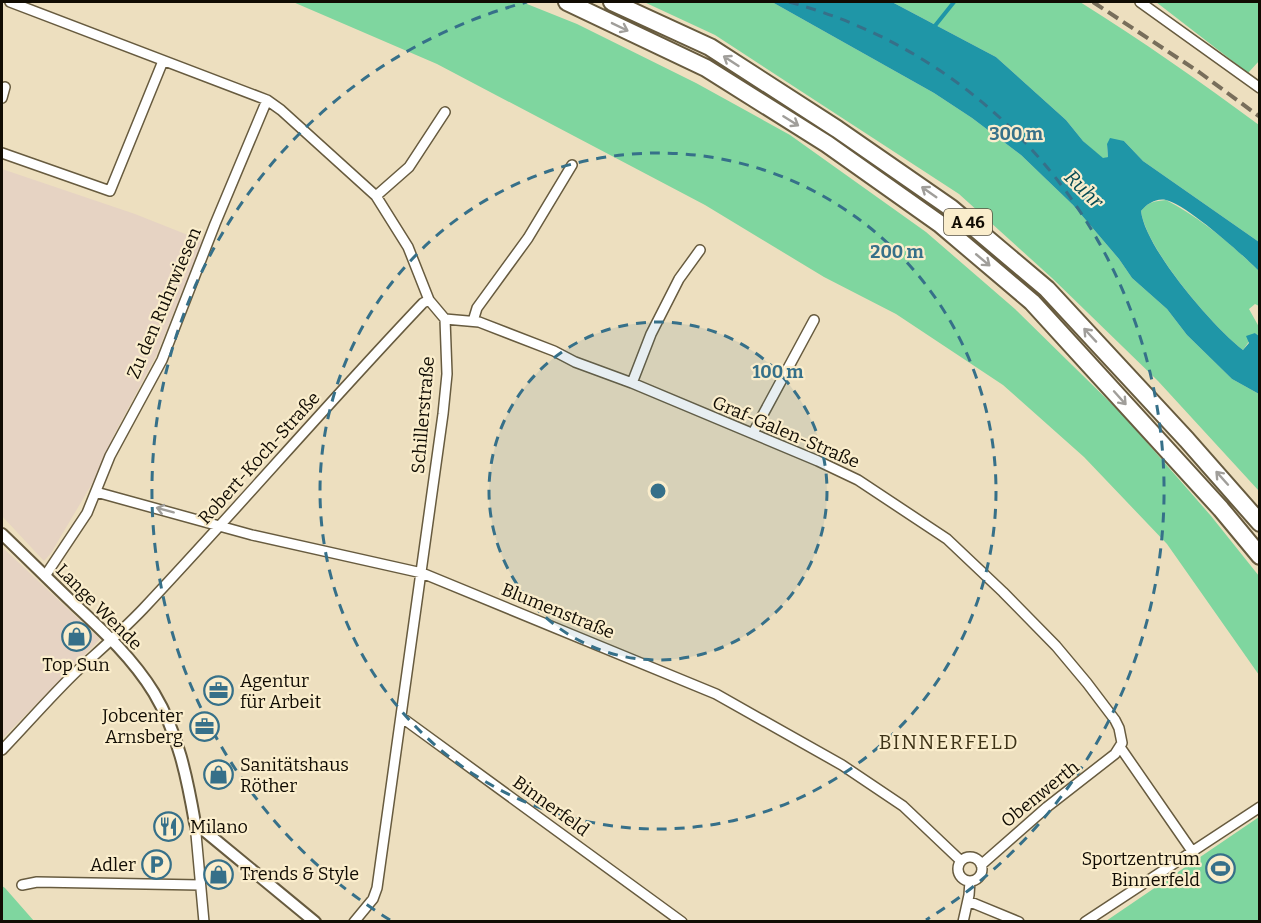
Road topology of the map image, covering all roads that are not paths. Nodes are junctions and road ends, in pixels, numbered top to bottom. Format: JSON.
{"nodes":[{"id":1,"x":10,"y":2,"type":"edge"},
{"id":2,"x":567,"y":2,"type":"edge"},
{"id":3,"x":612,"y":2,"type":"edge"},
{"id":4,"x":1140,"y":2,"type":"edge"},
{"id":5,"x":162,"y":61,"type":"junction"},
{"id":6,"x":5,"y":87,"type":"dead end"},
{"id":7,"x":1260,"y":88,"type":"edge"},
{"id":8,"x":2,"y":98,"type":"edge"},
{"id":9,"x":267,"y":100,"type":"junction"},
{"id":10,"x":445,"y":112,"type":"dead end"},
{"id":11,"x":2,"y":153,"type":"edge"},
{"id":12,"x":572,"y":165,"type":"dead end"},
{"id":13,"x":376,"y":196,"type":"junction"},
{"id":14,"x":700,"y":250,"type":"dead end"},
{"id":15,"x":429,"y":300,"type":"junction"},
{"id":16,"x":444,"y":318,"type":"junction"},
{"id":17,"x":814,"y":320,"type":"dead end"},
{"id":18,"x":473,"y":321,"type":"junction"},
{"id":19,"x":632,"y":383,"type":"junction"},
{"id":20,"x":753,"y":433,"type":"junction"},
{"id":21,"x":96,"y":492,"type":"junction"},
{"id":22,"x":1260,"y":523,"type":"edge"},
{"id":23,"x":221,"y":525,"type":"junction"},
{"id":24,"x":2,"y":534,"type":"edge"},
{"id":25,"x":1260,"y":556,"type":"edge"},
{"id":26,"x":423,"y":573,"type":"junction"},
{"id":27,"x":45,"y":576,"type":"junction"},
{"id":28,"x":113,"y":640,"type":"junction"},
{"id":29,"x":401,"y":717,"type":"junction"},
{"id":30,"x":1120,"y":747,"type":"junction"},
{"id":31,"x":2,"y":750,"type":"edge"},
{"id":32,"x":1260,"y":807,"type":"edge"},
{"id":33,"x":195,"y":823,"type":"junction"},
{"id":34,"x":1192,"y":851,"type":"junction"},
{"id":35,"x":961,"y":861,"type":"junction"},
{"id":36,"x":981,"y":865,"type":"junction"},
{"id":37,"x":970,"y":881,"type":"junction"},
{"id":38,"x":22,"y":885,"type":"dead end"},
{"id":39,"x":200,"y":885,"type":"junction"},
{"id":40,"x":968,"y":902,"type":"junction"},
{"id":41,"x":204,"y":921,"type":"edge"},
{"id":42,"x":315,"y":921,"type":"edge"},
{"id":43,"x":354,"y":921,"type":"edge"},
{"id":44,"x":682,"y":921,"type":"edge"},
{"id":45,"x":963,"y":921,"type":"edge"},
{"id":46,"x":1019,"y":921,"type":"edge"},
{"id":47,"x":1085,"y":921,"type":"edge"}],
"edges":[{"from":1,"to":5,"type":"street"},
{"from":2,"to":25,"type":"highway","number":"A 46","one_way":true},
{"from":22,"to":3,"type":"highway","number":"A 46","one_way":true},
{"from":4,"to":7,"type":"street"},
{"from":5,"to":9,"type":"street"},
{"from":5,"to":11,"type":"street"},
{"from":6,"to":8,"type":"street"},
{"from":9,"to":13,"type":"street"},
{"from":9,"to":21,"type":"street","name":"Zu den Ruhrwiesen"},
{"from":10,"to":13,"type":"street"},
{"from":12,"to":18,"type":"street"},
{"from":13,"to":15,"type":"street"},
{"from":14,"to":19,"type":"street"},
{"from":15,"to":16,"type":"street"},
{"from":15,"to":23,"type":"street","name":"Robert-Koch-Straße"},
{"from":16,"to":18,"type":"street","name":"Graf-Galen-Straße"},
{"from":16,"to":26,"type":"street","name":"Schillerstraße"},
{"from":17,"to":20,"type":"street"},
{"from":18,"to":19,"type":"street","name":"Graf-Galen-Straße"},
{"from":19,"to":20,"type":"street","name":"Graf-Galen-Straße"},
{"from":20,"to":30,"type":"street","name":"Graf-Galen-Straße"},
{"from":23,"to":21,"type":"street","name":"Blumenstraße","one_way":true},
{"from":21,"to":27,"type":"street","name":"Zu den Ruhrwiesen"},
{"from":23,"to":26,"type":"street","name":"Blumenstraße"},
{"from":23,"to":28,"type":"street","name":"Robert-Koch-Straße"},
{"from":24,"to":27,"type":"street","name":"Lange Wende"},
{"from":26,"to":29,"type":"street","name":"Schillerstraße"},
{"from":26,"to":35,"type":"street","name":"Blumenstraße"},
{"from":27,"to":28,"type":"street","name":"Lange Wende"},
{"from":28,"to":31,"type":"street","name":"Robert-Koch-Straße"},
{"from":28,"to":33,"type":"street","name":"Lange Wende"},
{"from":29,"to":43,"type":"street","name":"Schillerstraße"},
{"from":29,"to":44,"type":"street","name":"Binnerfeld"},
{"from":30,"to":34,"type":"street"},
{"from":30,"to":36,"type":"street","name":"Obenwerth"},
{"from":32,"to":34,"type":"street"},
{"from":33,"to":39,"type":"street","name":"Lange Wende"},
{"from":33,"to":42,"type":"street"},
{"from":34,"to":47,"type":"street"},
{"from":35,"to":36,"type":"street"},
{"from":35,"to":37,"type":"street","name":"Obenwerth"},
{"from":36,"to":37,"type":"street","name":"Obenwerth"},
{"from":37,"to":40,"type":"street","name":"Obenwerth"},
{"from":38,"to":39,"type":"street"},
{"from":39,"to":41,"type":"street","name":"Lange Wende"},
{"from":40,"to":45,"type":"street","name":"Obenwerth"},
{"from":40,"to":46,"type":"street"}]}
